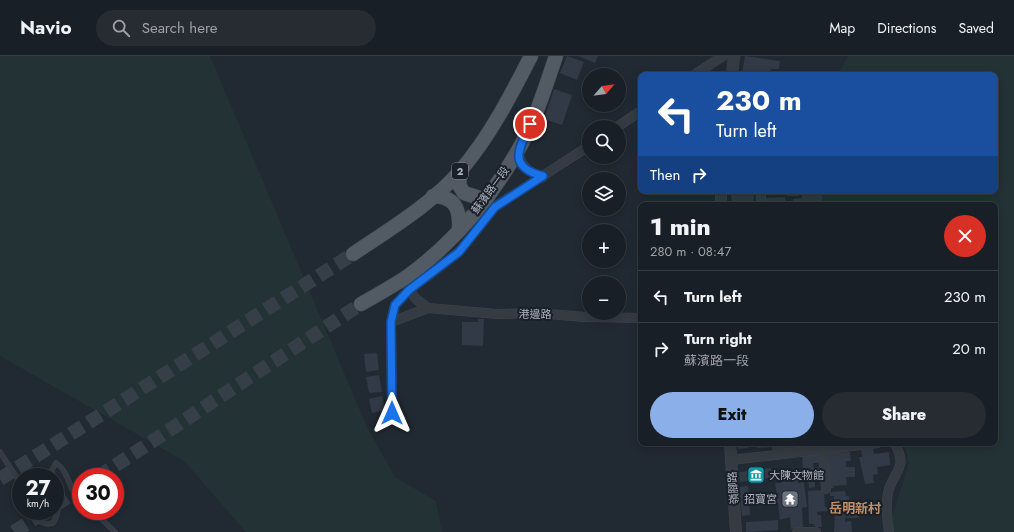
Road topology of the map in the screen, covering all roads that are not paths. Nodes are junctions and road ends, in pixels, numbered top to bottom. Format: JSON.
{"nodes":[{"id":1,"x":532,"y":56,"type":"edge"},
{"id":2,"x":556,"y":56,"type":"edge"},
{"id":3,"x":723,"y":56,"type":"edge"},
{"id":4,"x":734,"y":56,"type":"edge"},
{"id":5,"x":699,"y":72,"type":"edge"},
{"id":6,"x":732,"y":72,"type":"edge"},
{"id":7,"x":638,"y":113,"type":"edge"},
{"id":8,"x":626,"y":121,"type":"edge"},
{"id":9,"x":518,"y":151,"type":"junction"},
{"id":10,"x":582,"y":151,"type":"edge"},
{"id":11,"x":462,"y":170,"type":"junction"},
{"id":12,"x":543,"y":176,"type":"junction"},
{"id":13,"x":433,"y":196,"type":"junction"},
{"id":14,"x":490,"y":204,"type":"junction"},
{"id":15,"x":460,"y":229,"type":"junction"},
{"id":16,"x":353,"y":254,"type":"tunnel mouth"},
{"id":17,"x":409,"y":290,"type":"junction"},
{"id":18,"x":361,"y":304,"type":"tunnel mouth"},
{"id":19,"x":428,"y":308,"type":"junction"},
{"id":20,"x":638,"y":318,"type":"edge"},
{"id":21,"x":391,"y":322,"type":"junction"},
{"id":22,"x":392,"y":413,"type":"dead end"},
{"id":23,"x":730,"y":446,"type":"edge"},
{"id":24,"x":777,"y":446,"type":"edge"},
{"id":25,"x":822,"y":446,"type":"edge"},
{"id":26,"x":896,"y":446,"type":"edge"},
{"id":27,"x":801,"y":448,"type":"edge"},
{"id":28,"x":0,"y":452,"type":"edge"},
{"id":29,"x":778,"y":455,"type":"junction"},
{"id":30,"x":731,"y":460,"type":"junction"},
{"id":31,"x":53,"y":468,"type":"edge"},
{"id":32,"x":63,"y":468,"type":"edge"},
{"id":33,"x":12,"y":470,"type":"edge"},
{"id":34,"x":64,"y":470,"type":"edge"},
{"id":35,"x":72,"y":488,"type":"edge"},
{"id":36,"x":826,"y":489,"type":"dead end"},
{"id":37,"x":40,"y":520,"type":"edge"},
{"id":38,"x":55,"y":520,"type":"edge"},
{"id":39,"x":102,"y":520,"type":"edge"},
{"id":40,"x":115,"y":532,"type":"edge"},
{"id":41,"x":736,"y":532,"type":"edge"},
{"id":42,"x":797,"y":532,"type":"edge"},
{"id":43,"x":816,"y":532,"type":"edge"},
{"id":44,"x":889,"y":532,"type":"edge"}],
"edges":[{"from":1,"to":11,"type":"main road","number":"2"},
{"from":2,"to":9,"type":"main road","name":"蘇濱路一段"},
{"from":3,"to":5,"type":"street"},
{"from":4,"to":6,"type":"street"},
{"from":7,"to":8,"type":"street"},
{"from":9,"to":12,"type":"street"},
{"from":9,"to":14,"type":"main road","name":"蘇濱路一段"},
{"from":10,"to":12,"type":"street"},
{"from":11,"to":13,"type":"main road","number":"2"},
{"from":11,"to":14,"type":"main road"},
{"from":12,"to":14,"type":"street"},
{"from":13,"to":15,"type":"main road"},
{"from":13,"to":16,"type":"main road","number":"2"},
{"from":14,"to":15,"type":"main road","name":"蘇濱路一段"},
{"from":14,"to":17,"type":"street"},
{"from":15,"to":18,"type":"main road","name":"蘇濱路一段"},
{"from":17,"to":19,"type":"street"},
{"from":17,"to":21,"type":"street"},
{"from":19,"to":20,"type":"street","name":"港邊路"},
{"from":19,"to":21,"type":"street"},
{"from":21,"to":22,"type":"street"},
{"from":23,"to":30,"type":"street","name":"嶺腳路"},
{"from":24,"to":29,"type":"street"},
{"from":25,"to":27,"type":"street"},
{"from":25,"to":36,"type":"street"},
{"from":26,"to":44,"type":"street"},
{"from":27,"to":29,"type":"street"},
{"from":28,"to":33,"type":"lane"},
{"from":29,"to":30,"type":"street"},
{"from":30,"to":41,"type":"street","name":"嶺腳路"},
{"from":31,"to":32,"type":"lane"},
{"from":34,"to":35,"type":"lane"},
{"from":37,"to":38,"type":"lane"},
{"from":39,"to":40,"type":"lane"},
{"from":42,"to":43,"type":"street"}]}
